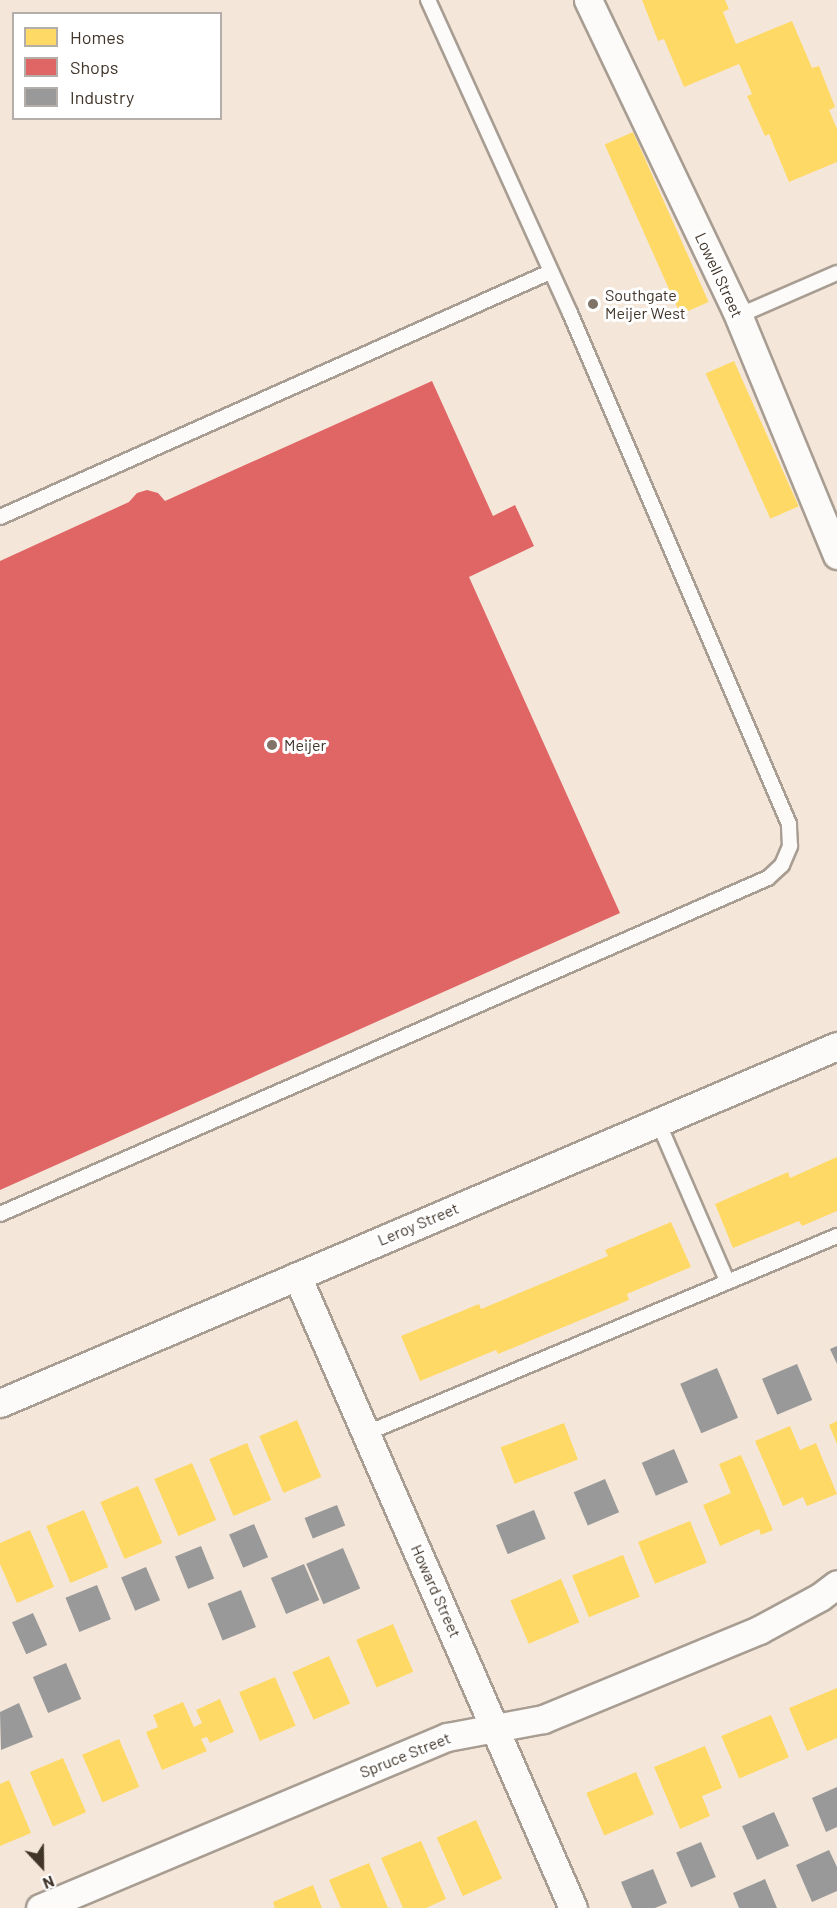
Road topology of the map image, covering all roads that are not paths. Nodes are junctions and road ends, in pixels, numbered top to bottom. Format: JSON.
{"nodes":[{"id":1,"x":428,"y":0,"type":"edge"},
{"id":2,"x":588,"y":0,"type":"edge"},
{"id":3,"x":550,"y":272,"type":"junction"},
{"id":4,"x":837,"y":273,"type":"edge"},
{"id":5,"x":738,"y":316,"type":"junction"},
{"id":6,"x":0,"y":517,"type":"edge"},
{"id":7,"x":837,"y":555,"type":"edge"},
{"id":8,"x":837,"y":1046,"type":"edge"},
{"id":9,"x":658,"y":1122,"type":"junction"},
{"id":10,"x":0,"y":1214,"type":"edge"},
{"id":11,"x":837,"y":1236,"type":"edge"},
{"id":12,"x":297,"y":1276,"type":"junction"},
{"id":13,"x":727,"y":1281,"type":"junction"},
{"id":14,"x":0,"y":1403,"type":"edge"},
{"id":15,"x":366,"y":1433,"type":"junction"},
{"id":16,"x":837,"y":1584,"type":"edge"},
{"id":17,"x":495,"y":1727,"type":"junction"},
{"id":18,"x":40,"y":1908,"type":"edge"},
{"id":19,"x":573,"y":1908,"type":"edge"}],
"edges":[{"from":1,"to":3,"type":"lane"},
{"from":2,"to":5,"type":"street","name":"Lowell Street"},
{"from":3,"to":6,"type":"lane"},
{"from":3,"to":10,"type":"lane"},
{"from":4,"to":5,"type":"lane"},
{"from":5,"to":7,"type":"street","name":"Lowell Street"},
{"from":8,"to":9,"type":"street","name":"Leroy Street"},
{"from":9,"to":12,"type":"street","name":"Leroy Street"},
{"from":9,"to":13,"type":"lane"},
{"from":11,"to":13,"type":"lane"},
{"from":12,"to":14,"type":"street","name":"Leroy Street"},
{"from":12,"to":15,"type":"street","name":"Howard Street"},
{"from":13,"to":15,"type":"lane"},
{"from":15,"to":17,"type":"street","name":"Howard Street"},
{"from":16,"to":17,"type":"street","name":"Spruce Street"},
{"from":17,"to":18,"type":"street","name":"Spruce Street"},
{"from":17,"to":19,"type":"street","name":"Howard Street"}]}
